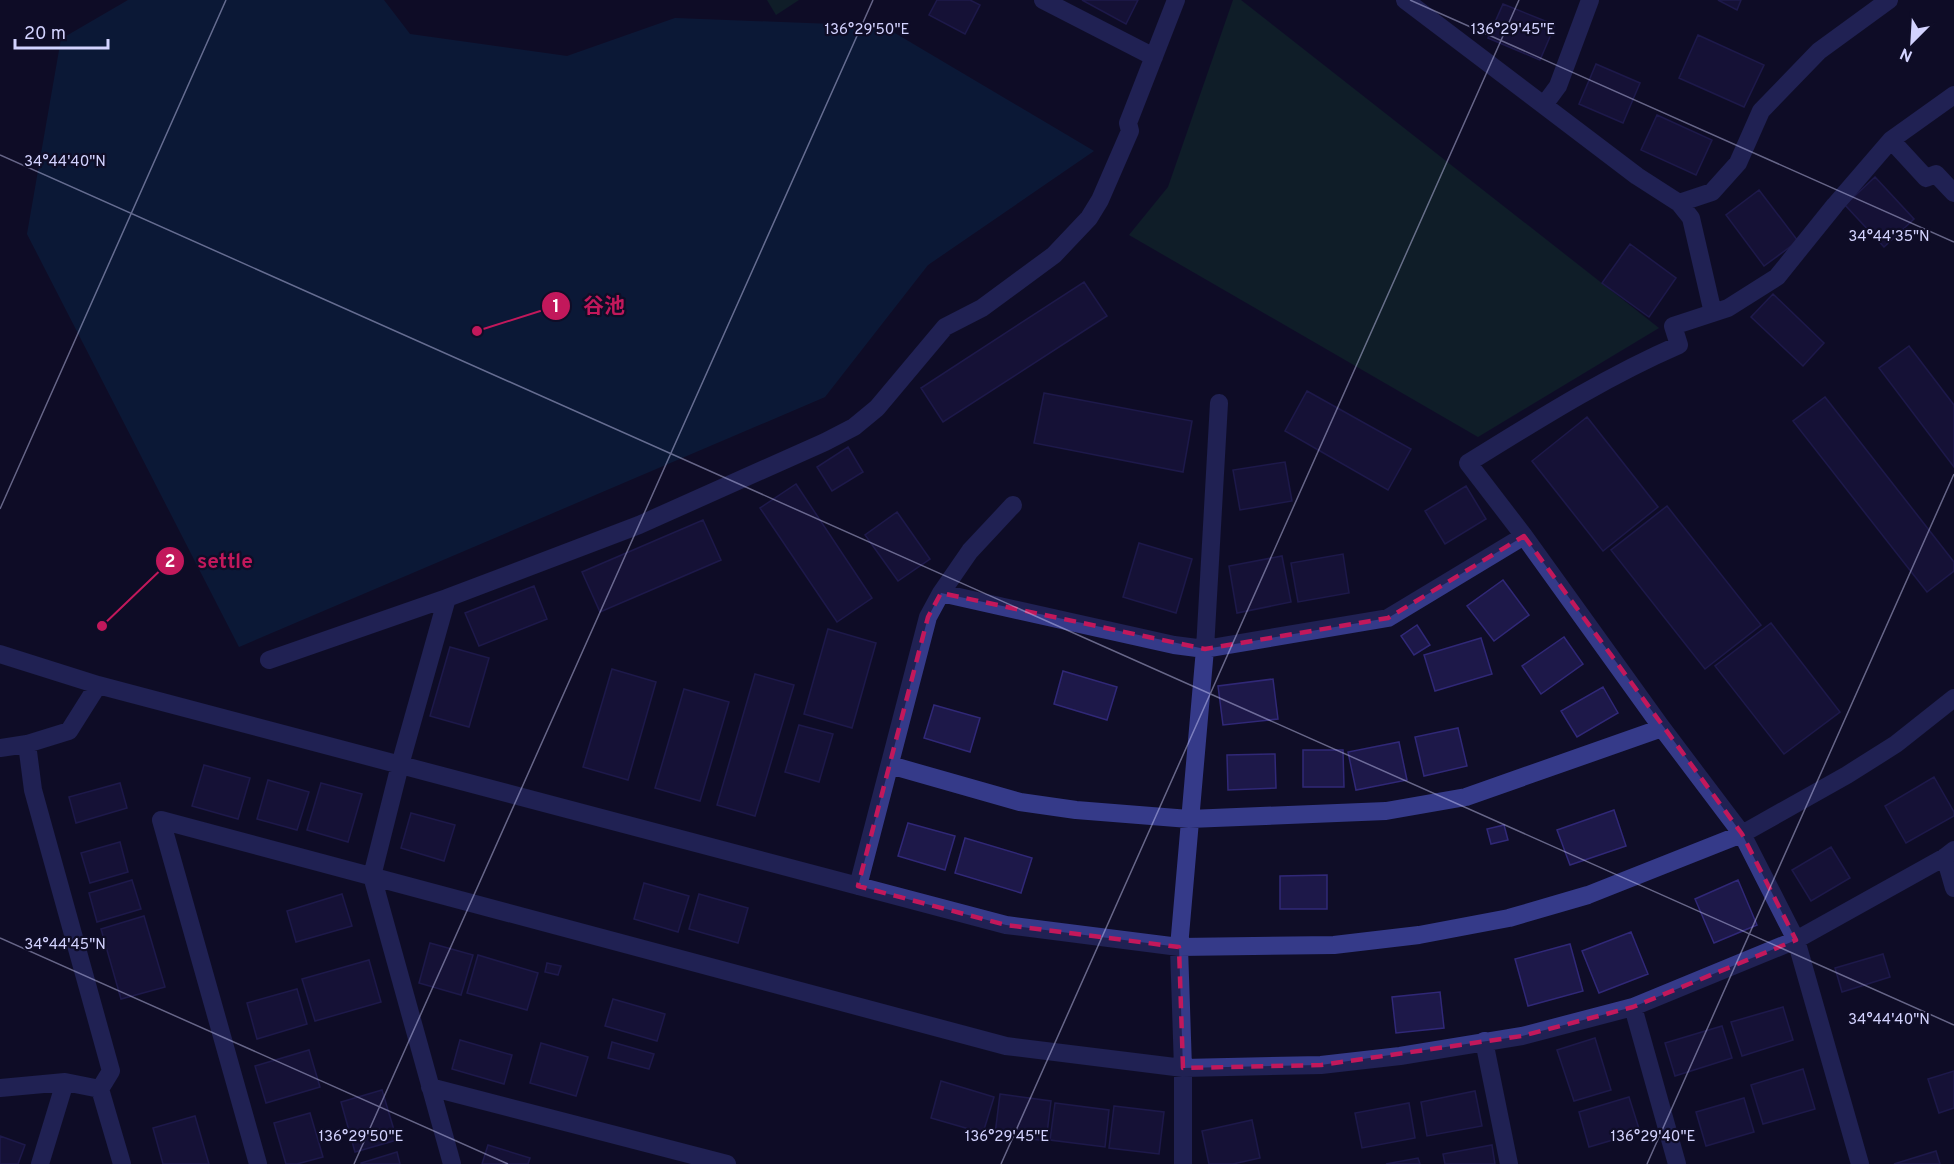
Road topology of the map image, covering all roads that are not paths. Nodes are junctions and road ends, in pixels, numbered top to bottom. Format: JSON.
{"nodes":[{"id":1,"x":1043,"y":0,"type":"edge"},
{"id":2,"x":1176,"y":0,"type":"edge"},
{"id":3,"x":1405,"y":0,"type":"edge"},
{"id":4,"x":1590,"y":0,"type":"edge"},
{"id":5,"x":1889,"y":0,"type":"edge"},
{"id":6,"x":1154,"y":57,"type":"junction"},
{"id":7,"x":1954,"y":95,"type":"edge"},
{"id":8,"x":1544,"y":105,"type":"junction"},
{"id":9,"x":1891,"y":140,"type":"junction"},
{"id":10,"x":1954,"y":193,"type":"edge"},
{"id":11,"x":1679,"y":203,"type":"junction"},
{"id":12,"x":1713,"y":313,"type":"junction"},
{"id":13,"x":1219,"y":402,"type":"dead end"},
{"id":14,"x":1013,"y":506,"type":"dead end"},
{"id":15,"x":1524,"y":536,"type":"junction"},
{"id":16,"x":941,"y":593,"type":"junction"},
{"id":17,"x":447,"y":598,"type":"junction"},
{"id":18,"x":1205,"y":649,"type":"junction"},
{"id":19,"x":0,"y":654,"type":"edge"},
{"id":20,"x":269,"y":660,"type":"dead end"},
{"id":21,"x":98,"y":685,"type":"junction"},
{"id":22,"x":1954,"y":698,"type":"edge"},
{"id":23,"x":1662,"y":728,"type":"junction"},
{"id":24,"x":27,"y":744,"type":"junction"},
{"id":25,"x":0,"y":748,"type":"edge"},
{"id":26,"x":400,"y":765,"type":"junction"},
{"id":27,"x":890,"y":765,"type":"junction"},
{"id":28,"x":1189,"y":819,"type":"junction"},
{"id":29,"x":1742,"y":834,"type":"junction"},
{"id":30,"x":1949,"y":853,"type":"edge"},
{"id":31,"x":372,"y":876,"type":"junction"},
{"id":32,"x":858,"y":886,"type":"junction"},
{"id":33,"x":1954,"y":888,"type":"edge"},
{"id":34,"x":1796,"y":940,"type":"junction"},
{"id":35,"x":1179,"y":947,"type":"junction"},
{"id":36,"x":1633,"y":1007,"type":"junction"},
{"id":37,"x":1484,"y":1041,"type":"junction"},
{"id":38,"x":1183,"y":1068,"type":"junction"},
{"id":39,"x":65,"y":1082,"type":"junction"},
{"id":40,"x":430,"y":1087,"type":"junction"},
{"id":41,"x":0,"y":1088,"type":"edge"},
{"id":42,"x":100,"y":1089,"type":"junction"},
{"id":43,"x":40,"y":1164,"type":"edge"},
{"id":44,"x":122,"y":1164,"type":"edge"},
{"id":45,"x":258,"y":1164,"type":"edge"},
{"id":46,"x":452,"y":1164,"type":"edge"},
{"id":47,"x":727,"y":1164,"type":"edge"},
{"id":48,"x":1183,"y":1164,"type":"edge"},
{"id":49,"x":1509,"y":1164,"type":"edge"},
{"id":50,"x":1677,"y":1164,"type":"edge"},
{"id":51,"x":1860,"y":1164,"type":"edge"}],
"edges":[{"from":1,"to":6,"type":"street"},
{"from":2,"to":6,"type":"street"},
{"from":3,"to":8,"type":"street"},
{"from":4,"to":8,"type":"street"},
{"from":5,"to":11,"type":"street"},
{"from":6,"to":17,"type":"street"},
{"from":7,"to":9,"type":"street"},
{"from":8,"to":11,"type":"street"},
{"from":9,"to":10,"type":"street"},
{"from":9,"to":12,"type":"street"},
{"from":11,"to":12,"type":"street"},
{"from":12,"to":15,"type":"street"},
{"from":13,"to":18,"type":"street"},
{"from":14,"to":16,"type":"street"},
{"from":15,"to":18,"type":"street"},
{"from":15,"to":23,"type":"street"},
{"from":16,"to":18,"type":"street"},
{"from":16,"to":27,"type":"street"},
{"from":17,"to":20,"type":"street"},
{"from":17,"to":26,"type":"street"},
{"from":18,"to":28,"type":"street"},
{"from":19,"to":21,"type":"street"},
{"from":21,"to":24,"type":"street"},
{"from":21,"to":26,"type":"street"},
{"from":22,"to":29,"type":"street"},
{"from":23,"to":28,"type":"street"},
{"from":23,"to":29,"type":"street"},
{"from":24,"to":25,"type":"street"},
{"from":24,"to":42,"type":"street"},
{"from":26,"to":31,"type":"street"},
{"from":26,"to":32,"type":"street"},
{"from":27,"to":28,"type":"street"},
{"from":27,"to":32,"type":"street"},
{"from":28,"to":35,"type":"street"},
{"from":29,"to":34,"type":"street"},
{"from":29,"to":35,"type":"street"},
{"from":30,"to":33,"type":"street"},
{"from":30,"to":34,"type":"street"},
{"from":31,"to":38,"type":"street"},
{"from":31,"to":40,"type":"street"},
{"from":31,"to":45,"type":"street"},
{"from":32,"to":35,"type":"street"},
{"from":34,"to":36,"type":"street"},
{"from":34,"to":51,"type":"street"},
{"from":35,"to":38,"type":"street"},
{"from":36,"to":37,"type":"street"},
{"from":36,"to":50,"type":"street"},
{"from":37,"to":38,"type":"street"},
{"from":37,"to":49,"type":"street"},
{"from":38,"to":48,"type":"street"},
{"from":39,"to":41,"type":"street"},
{"from":39,"to":42,"type":"street"},
{"from":39,"to":43,"type":"street"},
{"from":40,"to":46,"type":"street"},
{"from":40,"to":47,"type":"street"},
{"from":42,"to":44,"type":"street"}]}
